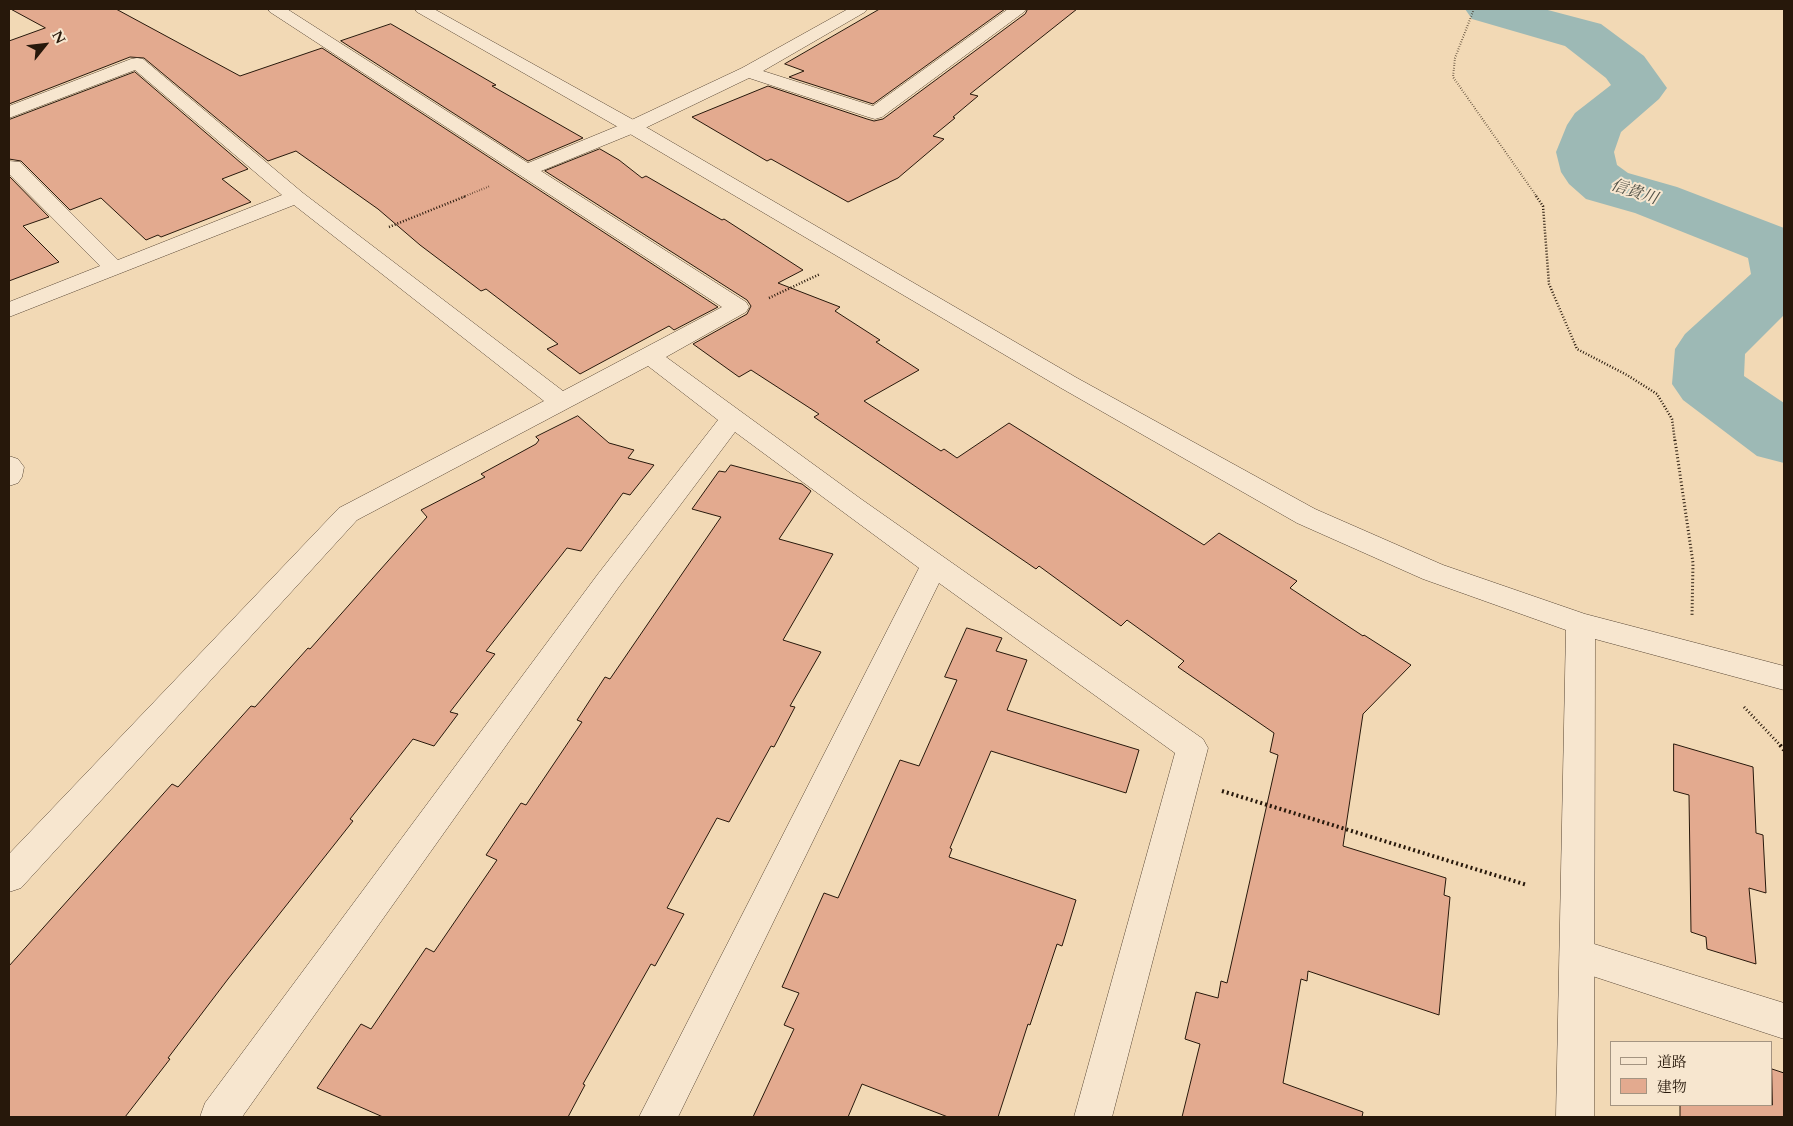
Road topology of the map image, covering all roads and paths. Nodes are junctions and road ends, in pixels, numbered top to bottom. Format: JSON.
{"nodes":[{"id":1,"x":276,"y":9,"type":"edge"},
{"id":2,"x":423,"y":9,"type":"edge"},
{"id":3,"x":859,"y":9,"type":"edge"},
{"id":4,"x":1018,"y":9,"type":"edge"},
{"id":5,"x":1474,"y":10,"type":"edge"},
{"id":6,"x":748,"y":72,"type":"junction"},
{"id":7,"x":9,"y":112,"type":"edge"},
{"id":8,"x":632,"y":127,"type":"junction"},
{"id":9,"x":9,"y":168,"type":"edge"},
{"id":10,"x":527,"y":170,"type":"junction"},
{"id":11,"x":296,"y":197,"type":"junction"},
{"id":12,"x":354,"y":242,"type":"junction"},
{"id":13,"x":115,"y":269,"type":"junction"},
{"id":14,"x":820,"y":274,"type":"dead end"},
{"id":15,"x":738,"y":307,"type":"junction"},
{"id":16,"x":9,"y":310,"type":"edge"},
{"id":17,"x":650,"y":356,"type":"junction"},
{"id":18,"x":561,"y":402,"type":"junction"},
{"id":19,"x":732,"y":419,"type":"junction"},
{"id":20,"x":9,"y":465,"type":"edge"},
{"id":21,"x":9,"y":477,"type":"edge"},
{"id":22,"x":934,"y":565,"type":"junction"},
{"id":23,"x":1692,"y":621,"type":"dead end"},
{"id":24,"x":1581,"y":624,"type":"junction"},
{"id":25,"x":1784,"y":678,"type":"edge"},
{"id":26,"x":1744,"y":707,"type":"dead end"},
{"id":27,"x":1784,"y":750,"type":"edge"},
{"id":28,"x":1184,"y":779,"type":"junction"},
{"id":29,"x":9,"y":877,"type":"edge"},
{"id":30,"x":1527,"y":885,"type":"dead end"},
{"id":31,"x":1578,"y":955,"type":"junction"},
{"id":32,"x":1784,"y":1021,"type":"edge"},
{"id":33,"x":219,"y":1117,"type":"edge"},
{"id":34,"x":658,"y":1117,"type":"edge"},
{"id":35,"x":1093,"y":1117,"type":"edge"},
{"id":36,"x":1575,"y":1117,"type":"edge"}],
"edges":[{"from":1,"to":10,"type":"street"},
{"from":2,"to":8,"type":"street"},
{"from":3,"to":6,"type":"street"},
{"from":4,"to":6,"type":"street"},
{"from":5,"to":23,"type":"path"},
{"from":6,"to":8,"type":"street"},
{"from":7,"to":11,"type":"street"},
{"from":8,"to":10,"type":"street"},
{"from":8,"to":24,"type":"street"},
{"from":9,"to":13,"type":"street"},
{"from":10,"to":12,"type":"path"},
{"from":10,"to":15,"type":"street"},
{"from":11,"to":12,"type":"street"},
{"from":11,"to":13,"type":"street"},
{"from":12,"to":18,"type":"street"},
{"from":13,"to":16,"type":"street"},
{"from":14,"to":15,"type":"path"},
{"from":15,"to":17,"type":"street"},
{"from":17,"to":18,"type":"street"},
{"from":17,"to":19,"type":"street"},
{"from":18,"to":29,"type":"street"},
{"from":19,"to":22,"type":"street"},
{"from":19,"to":33,"type":"street"},
{"from":20,"to":21,"type":"street"},
{"from":22,"to":28,"type":"street"},
{"from":22,"to":34,"type":"street"},
{"from":24,"to":25,"type":"street"},
{"from":24,"to":31,"type":"street"},
{"from":26,"to":27,"type":"path"},
{"from":28,"to":30,"type":"path"},
{"from":28,"to":35,"type":"street"},
{"from":31,"to":32,"type":"street"},
{"from":31,"to":36,"type":"street"}]}
